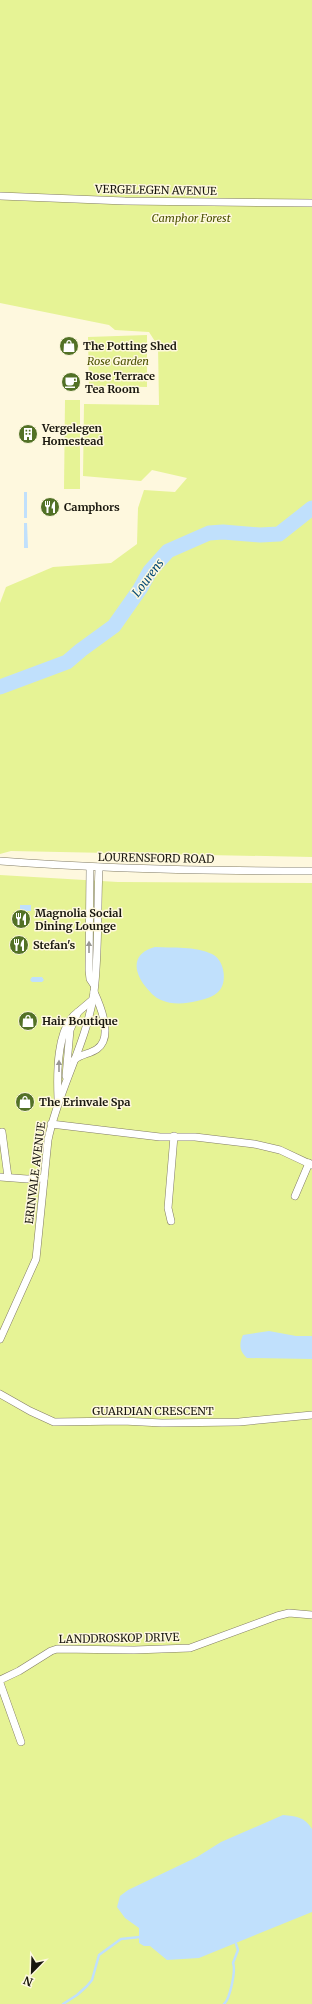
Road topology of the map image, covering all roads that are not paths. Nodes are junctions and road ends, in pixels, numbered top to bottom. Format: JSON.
{"nodes":[{"id":1,"x":0,"y":196,"type":"edge"},
{"id":2,"x":312,"y":203,"type":"edge"},
{"id":3,"x":0,"y":861,"type":"edge"},
{"id":4,"x":90,"y":868,"type":"junction"},
{"id":5,"x":99,"y":868,"type":"junction"},
{"id":6,"x":312,"y":871,"type":"edge"},
{"id":7,"x":94,"y":988,"type":"junction"},
{"id":8,"x":91,"y":1001,"type":"junction"},
{"id":9,"x":78,"y":1012,"type":"junction"},
{"id":10,"x":74,"y":1060,"type":"junction"},
{"id":11,"x":66,"y":1082,"type":"junction"},
{"id":12,"x":59,"y":1104,"type":"junction"},
{"id":13,"x":51,"y":1124,"type":"junction"},
{"id":14,"x":2,"y":1132,"type":"dead end"},
{"id":15,"x":174,"y":1136,"type":"junction"},
{"id":16,"x":310,"y":1164,"type":"edge"},
{"id":17,"x":0,"y":1177,"type":"edge"},
{"id":18,"x":8,"y":1178,"type":"junction"},
{"id":19,"x":44,"y":1178,"type":"junction"},
{"id":20,"x":295,"y":1196,"type":"dead end"},
{"id":21,"x":171,"y":1221,"type":"dead end"},
{"id":22,"x":1,"y":1336,"type":"edge"},
{"id":23,"x":0,"y":1394,"type":"edge"},
{"id":24,"x":312,"y":1415,"type":"edge"},
{"id":25,"x":312,"y":1616,"type":"edge"},
{"id":26,"x":0,"y":1680,"type":"edge"},
{"id":27,"x":0,"y":1683,"type":"edge"},
{"id":28,"x":21,"y":1742,"type":"dead end"}],
"edges":[{"from":1,"to":2,"type":"street","name":"VERGELEGEN AVENUE"},
{"from":3,"to":4,"type":"street","name":"LOURENSFORD ROAD"},
{"from":4,"to":5,"type":"street","name":"LOURENSFORD ROAD"},
{"from":7,"to":4,"type":"street","one_way":true},
{"from":5,"to":6,"type":"street","name":"LOURENSFORD ROAD"},
{"from":5,"to":7,"type":"street","name":"ERINVALE AVENUE"},
{"from":7,"to":8,"type":"street","name":"ERINVALE AVENUE"},
{"from":7,"to":10,"type":"street"},
{"from":8,"to":9,"type":"street"},
{"from":8,"to":10,"type":"street","name":"ERINVALE AVENUE"},
{"from":9,"to":11,"type":"street"},
{"from":12,"to":9,"type":"street","one_way":true},
{"from":10,"to":11,"type":"street","name":"ERINVALE AVENUE"},
{"from":11,"to":12,"type":"street","name":"ERINVALE AVENUE"},
{"from":12,"to":13,"type":"street","name":"ERINVALE AVENUE"},
{"from":13,"to":15,"type":"street"},
{"from":13,"to":19,"type":"street","name":"ERINVALE AVENUE"},
{"from":14,"to":18,"type":"street"},
{"from":15,"to":16,"type":"street"},
{"from":15,"to":21,"type":"street"},
{"from":16,"to":20,"type":"street"},
{"from":17,"to":18,"type":"street"},
{"from":18,"to":19,"type":"street"},
{"from":19,"to":22,"type":"street","name":"ERINVALE AVENUE"},
{"from":23,"to":24,"type":"street","name":"GUARDIAN CRESCENT"},
{"from":25,"to":26,"type":"street","name":"LANDDROSKOP DRIVE"},
{"from":27,"to":28,"type":"street"}]}
